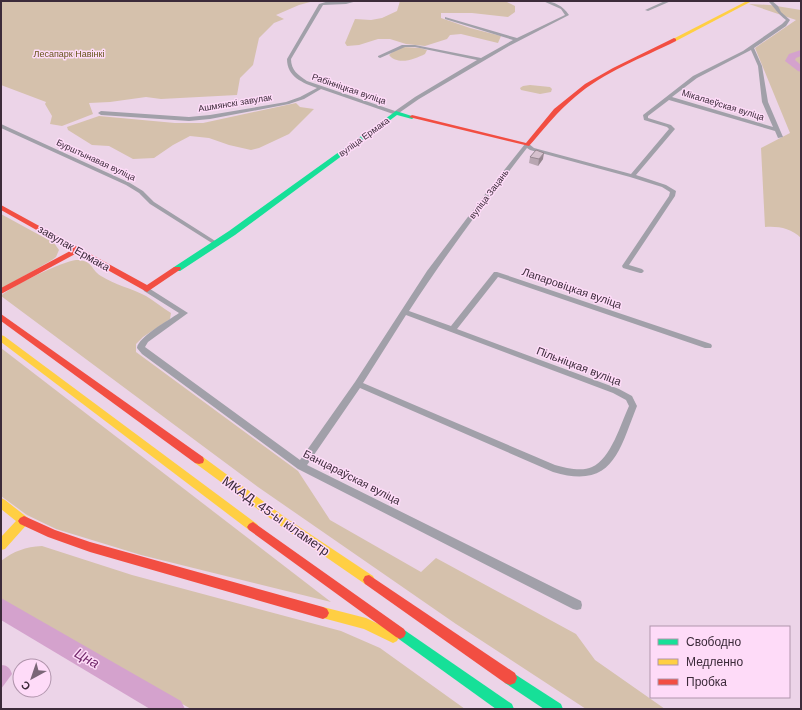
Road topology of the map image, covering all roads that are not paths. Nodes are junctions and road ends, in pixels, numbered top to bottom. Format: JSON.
{"nodes":[{"id":1,"x":355,"y":1,"type":"edge"},
{"id":2,"x":545,"y":1,"type":"edge"},
{"id":3,"x":669,"y":1,"type":"edge"},
{"id":4,"x":750,"y":1,"type":"edge"},
{"id":5,"x":770,"y":1,"type":"edge"},
{"id":6,"x":647,"y":10,"type":"dead end"},
{"id":7,"x":446,"y":18,"type":"dead end"},
{"id":8,"x":518,"y":40,"type":"junction"},
{"id":9,"x":752,"y":47,"type":"junction"},
{"id":10,"x":380,"y":57,"type":"dead end"},
{"id":11,"x":482,"y":60,"type":"junction"},
{"id":12,"x":320,"y":88,"type":"junction"},
{"id":13,"x":669,"y":98,"type":"junction"},
{"id":14,"x":101,"y":113,"type":"dead end"},
{"id":15,"x":396,"y":113,"type":"junction"},
{"id":16,"x":1,"y":126,"type":"edge"},
{"id":17,"x":776,"y":130,"type":"junction"},
{"id":18,"x":780,"y":137,"type":"dead end"},
{"id":19,"x":527,"y":145,"type":"junction"},
{"id":20,"x":632,"y":176,"type":"junction"},
{"id":21,"x":1,"y":207,"type":"edge"},
{"id":22,"x":217,"y":244,"type":"junction"},
{"id":23,"x":77,"y":250,"type":"junction"},
{"id":24,"x":640,"y":271,"type":"dead end"},
{"id":25,"x":147,"y":289,"type":"junction"},
{"id":26,"x":1,"y":291,"type":"edge"},
{"id":27,"x":405,"y":312,"type":"junction"},
{"id":28,"x":1,"y":317,"type":"edge"},
{"id":29,"x":453,"y":329,"type":"junction"},
{"id":30,"x":1,"y":338,"type":"edge"},
{"id":31,"x":708,"y":346,"type":"dead end"},
{"id":32,"x":358,"y":384,"type":"junction"},
{"id":33,"x":301,"y":466,"type":"junction"},
{"id":34,"x":1,"y":503,"type":"edge"},
{"id":35,"x":24,"y":521,"type":"junction"},
{"id":36,"x":1,"y":546,"type":"edge"},
{"id":37,"x":577,"y":605,"type":"dead end"},
{"id":38,"x":425,"y":652,"type":"junction"},
{"id":39,"x":507,"y":709,"type":"edge"},
{"id":40,"x":556,"y":709,"type":"edge"}],
"edges":[{"from":1,"to":12,"type":"street","name":"Рабінніцкая вуліца"},
{"from":2,"to":8,"type":"street","name":"вуліца Ермака"},
{"from":3,"to":6,"type":"street"},
{"from":4,"to":19,"type":"main road","name":"вуліца Зацань"},
{"from":5,"to":9,"type":"street"},
{"from":7,"to":8,"type":"street"},
{"from":8,"to":11,"type":"street","name":"вуліца Ермака"},
{"from":9,"to":13,"type":"street"},
{"from":9,"to":17,"type":"street"},
{"from":10,"to":11,"type":"street"},
{"from":11,"to":15,"type":"street","name":"вуліца Ермака"},
{"from":12,"to":14,"type":"street","name":"Ашмянскі завулак"},
{"from":12,"to":15,"type":"street","name":"Рабінніцкая вуліца"},
{"from":13,"to":17,"type":"street","name":"Мікалаеўская вуліца"},
{"from":13,"to":20,"type":"street","name":"Мікалаеўская вуліца"},
{"from":15,"to":19,"type":"main road"},
{"from":15,"to":22,"type":"main road","name":"вуліца Ермака"},
{"from":16,"to":22,"type":"street","name":"Бурштынавая вуліца"},
{"from":17,"to":18,"type":"street"},
{"from":19,"to":20,"type":"street"},
{"from":19,"to":27,"type":"street","name":"вуліца Зацань"},
{"from":20,"to":24,"type":"street"},
{"from":21,"to":23,"type":"main road","name":"завулак Ермака"},
{"from":22,"to":25,"type":"main road","name":"вуліца Ермака"},
{"from":23,"to":25,"type":"main road","name":"завулак Ермака"},
{"from":23,"to":26,"type":"main road"},
{"from":25,"to":33,"type":"street","name":"Банцараўская вуліца"},
{"from":27,"to":29,"type":"street","name":"Пільніцкая вуліца"},
{"from":27,"to":32,"type":"street","name":"вуліца Зацань"},
{"from":28,"to":40,"type":"main road","name":"МКАД, 45-ы кіламетр"},
{"from":29,"to":31,"type":"street","name":"Лапаровіцкая вуліца"},
{"from":29,"to":32,"type":"street","name":"Пільніцкая вуліца"},
{"from":30,"to":38,"type":"main road","name":"МКАД, 45-ы кіламетр"},
{"from":32,"to":33,"type":"street","name":"вуліца Зацань"},
{"from":33,"to":37,"type":"street","name":"Банцараўская вуліца"},
{"from":34,"to":35,"type":"main road"},
{"from":35,"to":36,"type":"main road"},
{"from":35,"to":38,"type":"main road"},
{"from":38,"to":39,"type":"main road","name":"МКАД, 45-ы кіламетр"}]}
